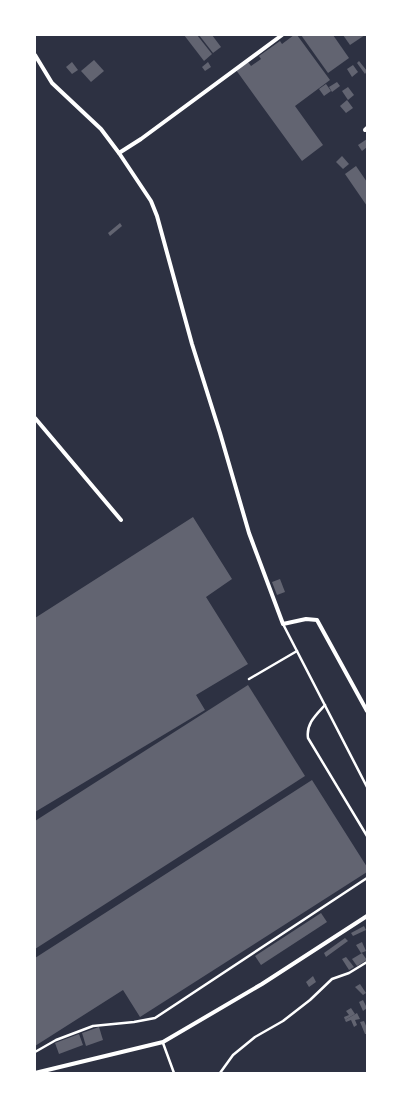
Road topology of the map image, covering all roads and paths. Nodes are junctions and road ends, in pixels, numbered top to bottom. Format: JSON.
{"nodes":[{"id":1,"x":282,"y":35,"type":"edge"},
{"id":2,"x":35,"y":55,"type":"edge"},
{"id":3,"x":119,"y":153,"type":"junction"},
{"id":4,"x":35,"y":418,"type":"edge"},
{"id":5,"x":121,"y":520,"type":"dead end"},
{"id":6,"x":283,"y":624,"type":"junction"},
{"id":7,"x":297,"y":651,"type":"junction"},
{"id":8,"x":249,"y":679,"type":"dead end"},
{"id":9,"x":325,"y":705,"type":"junction"},
{"id":10,"x":367,"y":711,"type":"edge"},
{"id":11,"x":367,"y":787,"type":"edge"},
{"id":12,"x":367,"y":836,"type":"edge"},
{"id":13,"x":367,"y":878,"type":"edge"},
{"id":14,"x":367,"y":916,"type":"edge"},
{"id":15,"x":367,"y":962,"type":"edge"},
{"id":16,"x":163,"y":1042,"type":"junction"},
{"id":17,"x":35,"y":1052,"type":"edge"},
{"id":18,"x":35,"y":1073,"type":"edge"},
{"id":19,"x":174,"y":1073,"type":"edge"},
{"id":20,"x":220,"y":1073,"type":"edge"}],
"edges":[{"from":1,"to":3,"type":"street"},
{"from":2,"to":3,"type":"street"},
{"from":3,"to":6,"type":"street"},
{"from":4,"to":5,"type":"street"},
{"from":6,"to":7,"type":"lane"},
{"from":6,"to":10,"type":"street"},
{"from":7,"to":8,"type":"lane"},
{"from":7,"to":9,"type":"lane"},
{"from":9,"to":11,"type":"lane"},
{"from":9,"to":12,"type":"lane"},
{"from":13,"to":17,"type":"lane"},
{"from":14,"to":16,"type":"street"},
{"from":15,"to":20,"type":"lane"},
{"from":16,"to":18,"type":"street"},
{"from":16,"to":19,"type":"lane"}]}
